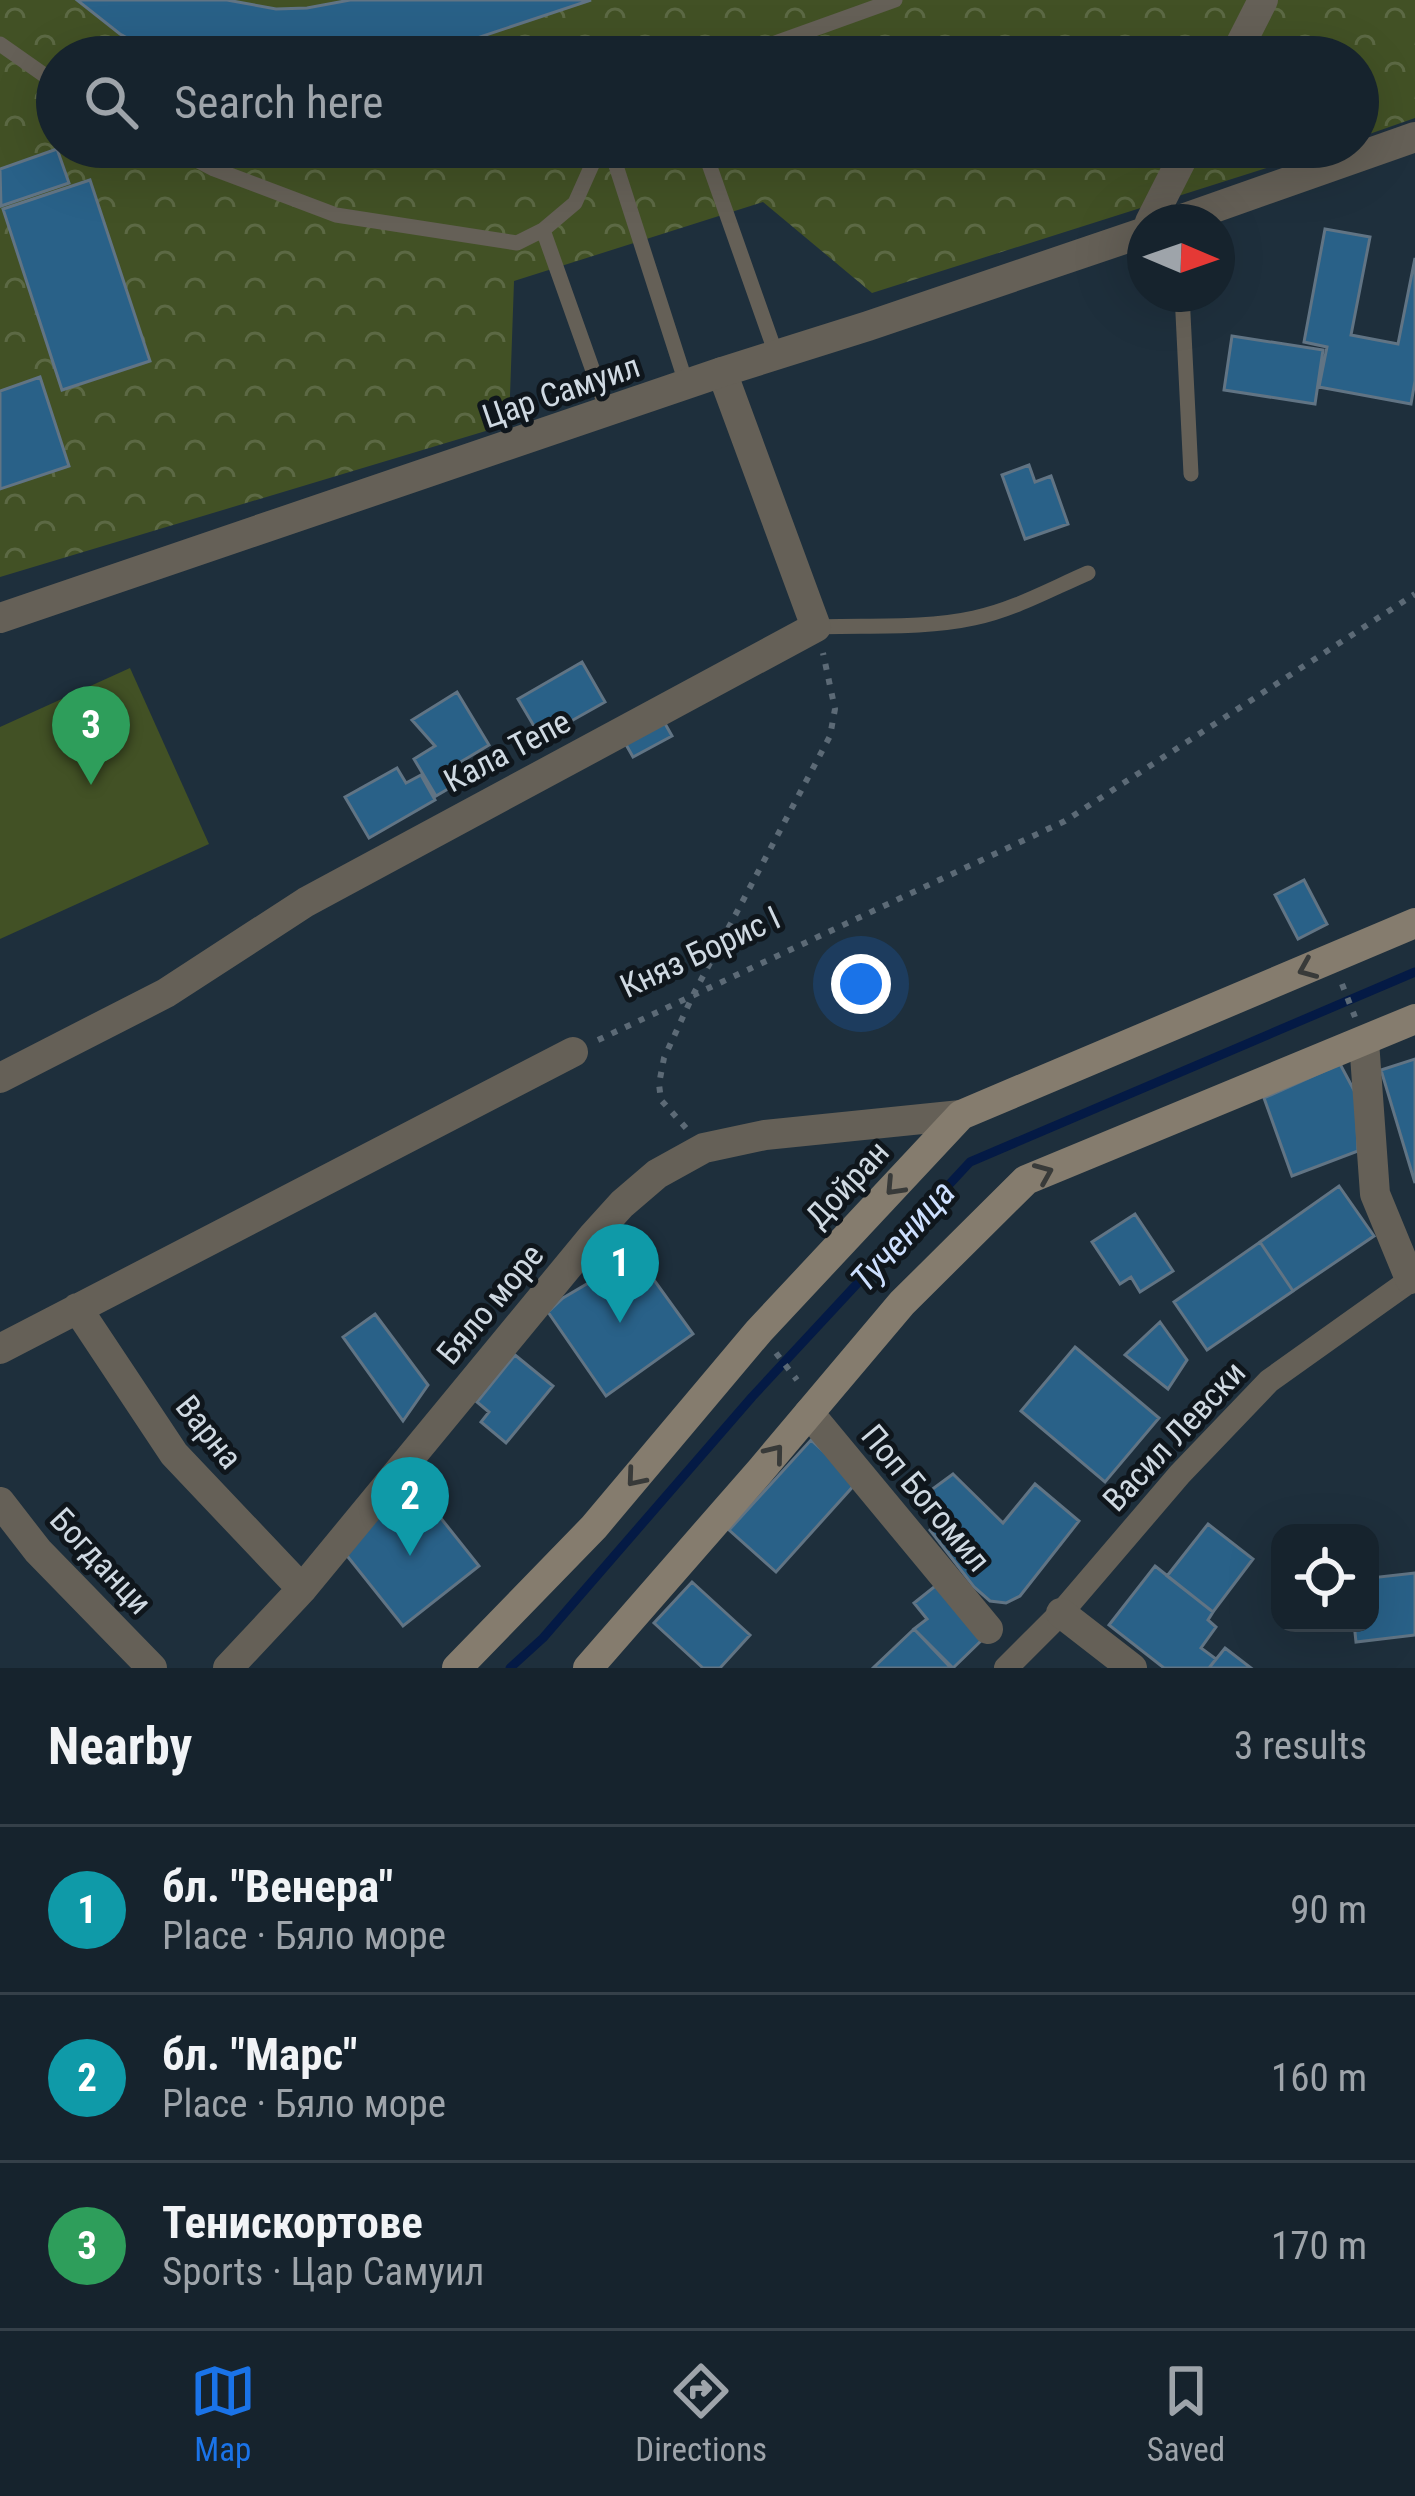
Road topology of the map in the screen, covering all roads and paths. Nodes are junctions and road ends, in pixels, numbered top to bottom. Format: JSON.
{"nodes":[{"id":1,"x":895,"y":0,"type":"edge"},
{"id":2,"x":1263,"y":0,"type":"edge"},
{"id":3,"x":795,"y":36,"type":"edge"},
{"id":4,"x":1245,"y":36,"type":"edge"},
{"id":5,"x":0,"y":44,"type":"edge"},
{"id":6,"x":36,"y":69,"type":"edge"},
{"id":7,"x":1415,"y":137,"type":"edge"},
{"id":8,"x":1379,"y":150,"type":"edge"},
{"id":9,"x":212,"y":168,"type":"edge"},
{"id":10,"x":591,"y":168,"type":"edge"},
{"id":11,"x":617,"y":168,"type":"edge"},
{"id":12,"x":711,"y":168,"type":"edge"},
{"id":13,"x":1178,"y":168,"type":"edge"},
{"id":14,"x":1328,"y":168,"type":"edge"},
{"id":15,"x":1159,"y":204,"type":"edge"},
{"id":16,"x":1227,"y":204,"type":"edge"},
{"id":17,"x":543,"y":230,"type":"junction"},
{"id":18,"x":1127,"y":238,"type":"edge"},
{"id":19,"x":1183,"y":312,"type":"edge"},
{"id":20,"x":776,"y":354,"type":"junction"},
{"id":21,"x":722,"y":372,"type":"junction"},
{"id":22,"x":687,"y":386,"type":"junction"},
{"id":23,"x":608,"y":412,"type":"junction"},
{"id":24,"x":1191,"y":474,"type":"dead end"},
{"id":25,"x":1088,"y":573,"type":"dead end"},
{"id":26,"x":1415,"y":594,"type":"edge"},
{"id":27,"x":0,"y":618,"type":"edge"},
{"id":28,"x":816,"y":627,"type":"junction"},
{"id":29,"x":1415,"y":923,"type":"edge"},
{"id":30,"x":1332,"y":959,"type":"junction"},
{"id":31,"x":693,"y":995,"type":"junction"},
{"id":32,"x":1415,"y":1019,"type":"edge"},
{"id":33,"x":1364,"y":1041,"type":"junction"},
{"id":34,"x":573,"y":1052,"type":"joint"},
{"id":35,"x":0,"y":1078,"type":"edge"},
{"id":36,"x":661,"y":1100,"type":"dead end"},
{"id":37,"x":961,"y":1115,"type":"junction"},
{"id":38,"x":1412,"y":1278,"type":"edge"},
{"id":39,"x":77,"y":1308,"type":"junction"},
{"id":40,"x":0,"y":1349,"type":"edge"},
{"id":41,"x":772,"y":1349,"type":"dead end"},
{"id":42,"x":805,"y":1400,"type":"junction"},
{"id":43,"x":0,"y":1502,"type":"edge"},
{"id":44,"x":302,"y":1589,"type":"junction"},
{"id":45,"x":1060,"y":1612,"type":"junction"},
{"id":46,"x":988,"y":1629,"type":"dead end"},
{"id":47,"x":152,"y":1668,"type":"edge"},
{"id":48,"x":228,"y":1668,"type":"edge"},
{"id":49,"x":458,"y":1668,"type":"edge"},
{"id":50,"x":588,"y":1668,"type":"edge"},
{"id":51,"x":1006,"y":1668,"type":"edge"},
{"id":52,"x":1132,"y":1668,"type":"edge"}],
"edges":[{"from":1,"to":3,"type":"lane"},
{"from":2,"to":4,"type":"street"},
{"from":5,"to":6,"type":"lane"},
{"from":7,"to":8,"type":"street"},
{"from":9,"to":17,"type":"lane"},
{"from":10,"to":17,"type":"lane"},
{"from":11,"to":22,"type":"lane"},
{"from":12,"to":20,"type":"lane"},
{"from":13,"to":15,"type":"street"},
{"from":14,"to":16,"type":"street"},
{"from":17,"to":23,"type":"lane"},
{"from":18,"to":20,"type":"street","name":"Цар Самуил"},
{"from":19,"to":24,"type":"lane"},
{"from":20,"to":21,"type":"street","name":"Цар Самуил"},
{"from":21,"to":22,"type":"street","name":"Цар Самуил"},
{"from":21,"to":28,"type":"street"},
{"from":22,"to":23,"type":"street","name":"Цар Самуил"},
{"from":23,"to":27,"type":"street","name":"Цар Самуил"},
{"from":25,"to":28,"type":"lane"},
{"from":26,"to":31,"type":"path","name":"Княз Борис I"},
{"from":28,"to":31,"type":"path"},
{"from":28,"to":35,"type":"street","name":"Кала Тепе"},
{"from":29,"to":30,"type":"main road","name":"Дойран"},
{"from":30,"to":33,"type":"path"},
{"from":30,"to":37,"type":"main road","name":"Дойран","one_way":true},
{"from":31,"to":34,"type":"path","name":"Княз Борис I"},
{"from":31,"to":36,"type":"path"},
{"from":32,"to":33,"type":"main road"},
{"from":33,"to":38,"type":"street"},
{"from":42,"to":33,"type":"main road","one_way":true},
{"from":34,"to":39,"type":"street"},
{"from":37,"to":44,"type":"street","name":"Бяло море"},
{"from":37,"to":49,"type":"main road","name":"Дойран","one_way":true},
{"from":38,"to":45,"type":"street","name":"Васил Левски"},
{"from":39,"to":40,"type":"street"},
{"from":39,"to":44,"type":"street","name":"Варна"},
{"from":41,"to":42,"type":"path"},
{"from":42,"to":46,"type":"street","name":"Поп Богомил"},
{"from":50,"to":42,"type":"main road","one_way":true},
{"from":43,"to":47,"type":"street","name":"Богданци"},
{"from":44,"to":48,"type":"street","name":"Бяло море"},
{"from":45,"to":51,"type":"street","name":"Васил Левски"},
{"from":45,"to":52,"type":"street"}]}
